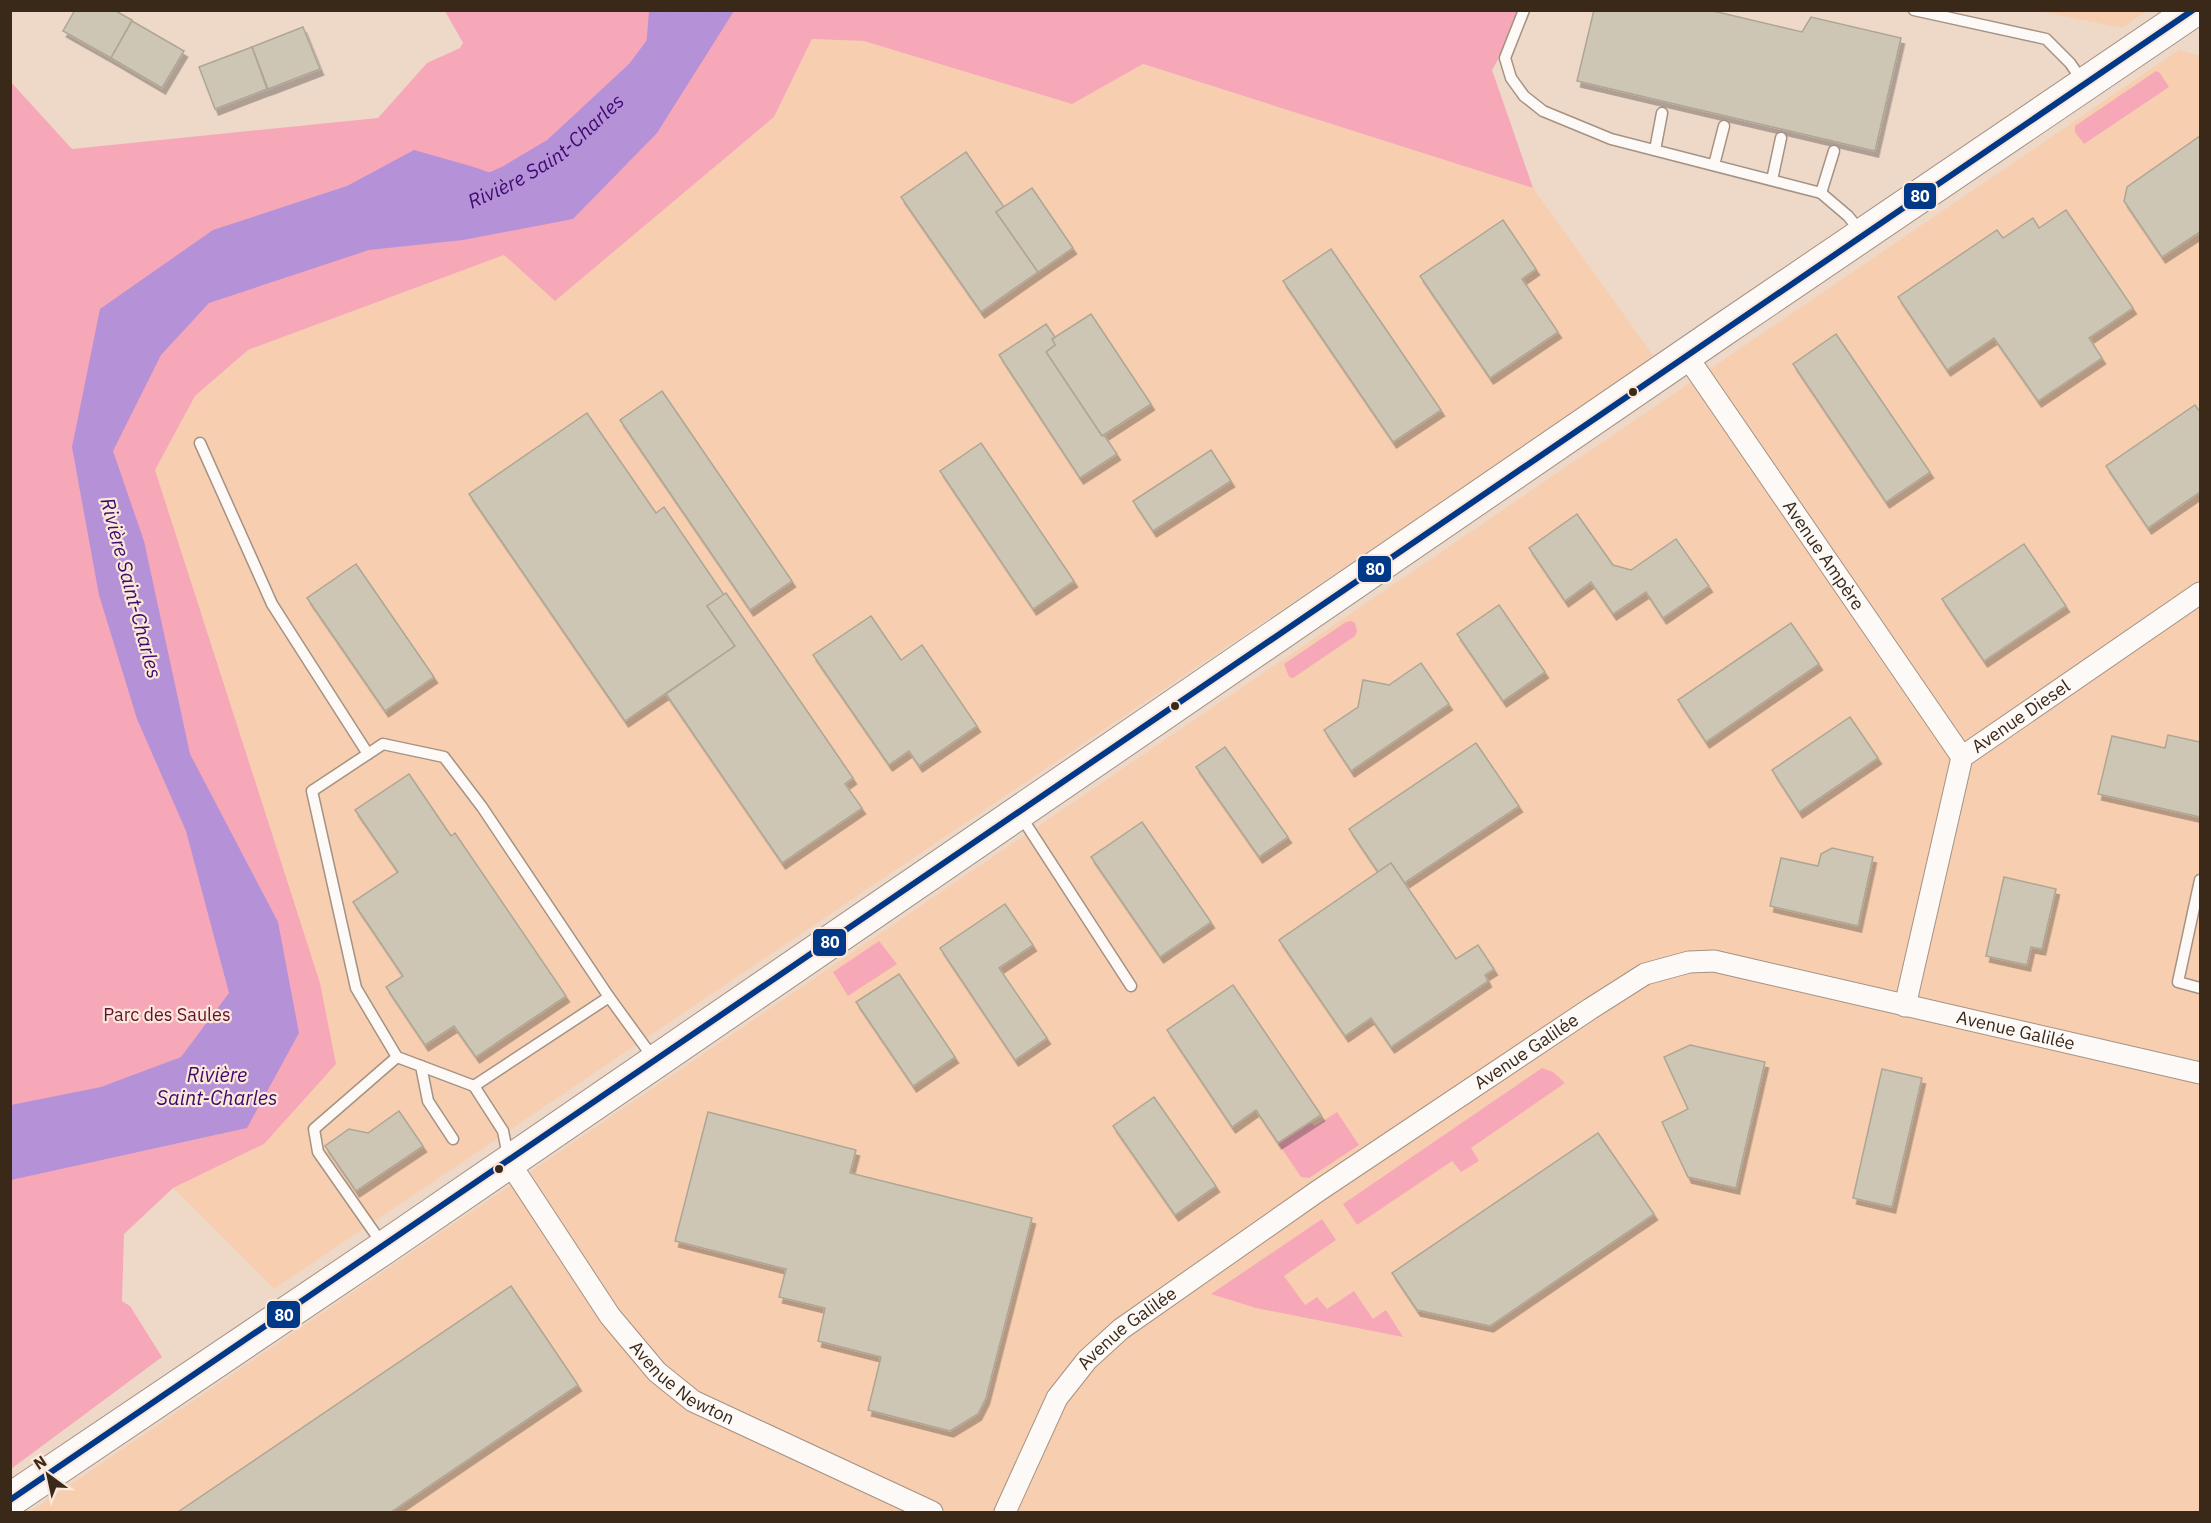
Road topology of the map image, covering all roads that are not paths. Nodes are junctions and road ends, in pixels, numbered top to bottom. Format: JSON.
{"nodes":[{"id":1,"x":1524,"y":10,"type":"edge"},
{"id":2,"x":1914,"y":10,"type":"edge"},
{"id":3,"x":2194,"y":10,"type":"edge"},
{"id":4,"x":2085,"y":85,"type":"junction"},
{"id":5,"x":1662,"y":113,"type":"dead end"},
{"id":6,"x":1724,"y":126,"type":"dead end"},
{"id":7,"x":1781,"y":138,"type":"dead end"},
{"id":8,"x":1655,"y":150,"type":"junction"},
{"id":9,"x":1834,"y":151,"type":"dead end"},
{"id":10,"x":1714,"y":165,"type":"junction"},
{"id":11,"x":1772,"y":180,"type":"junction"},
{"id":12,"x":1821,"y":193,"type":"junction"},
{"id":13,"x":1863,"y":235,"type":"junction"},
{"id":14,"x":1686,"y":355,"type":"junction"},
{"id":15,"x":200,"y":443,"type":"dead end"},
{"id":16,"x":2200,"y":593,"type":"edge"},
{"id":17,"x":368,"y":754,"type":"junction"},
{"id":18,"x":1962,"y":757,"type":"junction"},
{"id":19,"x":1018,"y":812,"type":"junction"},
{"id":20,"x":2200,"y":880,"type":"edge"},
{"id":21,"x":1131,"y":986,"type":"dead end"},
{"id":22,"x":2200,"y":988,"type":"edge"},
{"id":23,"x":609,"y":997,"type":"junction"},
{"id":24,"x":1905,"y":1006,"type":"junction"},
{"id":25,"x":396,"y":1058,"type":"junction"},
{"id":26,"x":655,"y":1061,"type":"junction"},
{"id":27,"x":421,"y":1066,"type":"junction"},
{"id":28,"x":2200,"y":1073,"type":"edge"},
{"id":29,"x":474,"y":1086,"type":"junction"},
{"id":30,"x":453,"y":1139,"type":"dead end"},
{"id":31,"x":509,"y":1162,"type":"junction"},
{"id":32,"x":385,"y":1248,"type":"junction"},
{"id":33,"x":10,"y":1500,"type":"edge"},
{"id":34,"x":932,"y":1512,"type":"edge"},
{"id":35,"x":1005,"y":1512,"type":"edge"}],
"edges":[{"from":1,"to":8,"type":"lane"},
{"from":2,"to":4,"type":"lane"},
{"from":3,"to":4,"type":"main road"},
{"from":4,"to":13,"type":"main road"},
{"from":5,"to":8,"type":"lane"},
{"from":6,"to":10,"type":"lane"},
{"from":7,"to":11,"type":"lane"},
{"from":8,"to":10,"type":"lane"},
{"from":9,"to":12,"type":"lane"},
{"from":10,"to":11,"type":"lane"},
{"from":11,"to":12,"type":"lane"},
{"from":12,"to":13,"type":"lane"},
{"from":13,"to":14,"type":"main road"},
{"from":14,"to":18,"type":"street","name":"Avenue Ampère"},
{"from":14,"to":19,"type":"main road"},
{"from":15,"to":17,"type":"lane"},
{"from":16,"to":18,"type":"street","name":"Avenue Diesel"},
{"from":17,"to":23,"type":"lane"},
{"from":17,"to":25,"type":"lane"},
{"from":18,"to":24,"type":"street","name":"Avenue Diesel"},
{"from":19,"to":21,"type":"lane"},
{"from":19,"to":26,"type":"main road"},
{"from":20,"to":22,"type":"lane"},
{"from":23,"to":26,"type":"lane"},
{"from":23,"to":29,"type":"lane"},
{"from":24,"to":28,"type":"street","name":"Avenue Galilée"},
{"from":24,"to":35,"type":"street","name":"Avenue Galilée"},
{"from":25,"to":27,"type":"lane"},
{"from":25,"to":32,"type":"lane"},
{"from":26,"to":31,"type":"main road"},
{"from":27,"to":29,"type":"lane"},
{"from":27,"to":30,"type":"lane"},
{"from":29,"to":31,"type":"lane"},
{"from":31,"to":32,"type":"main road"},
{"from":31,"to":34,"type":"street","name":"Avenue Newton"},
{"from":32,"to":33,"type":"main road"}]}
